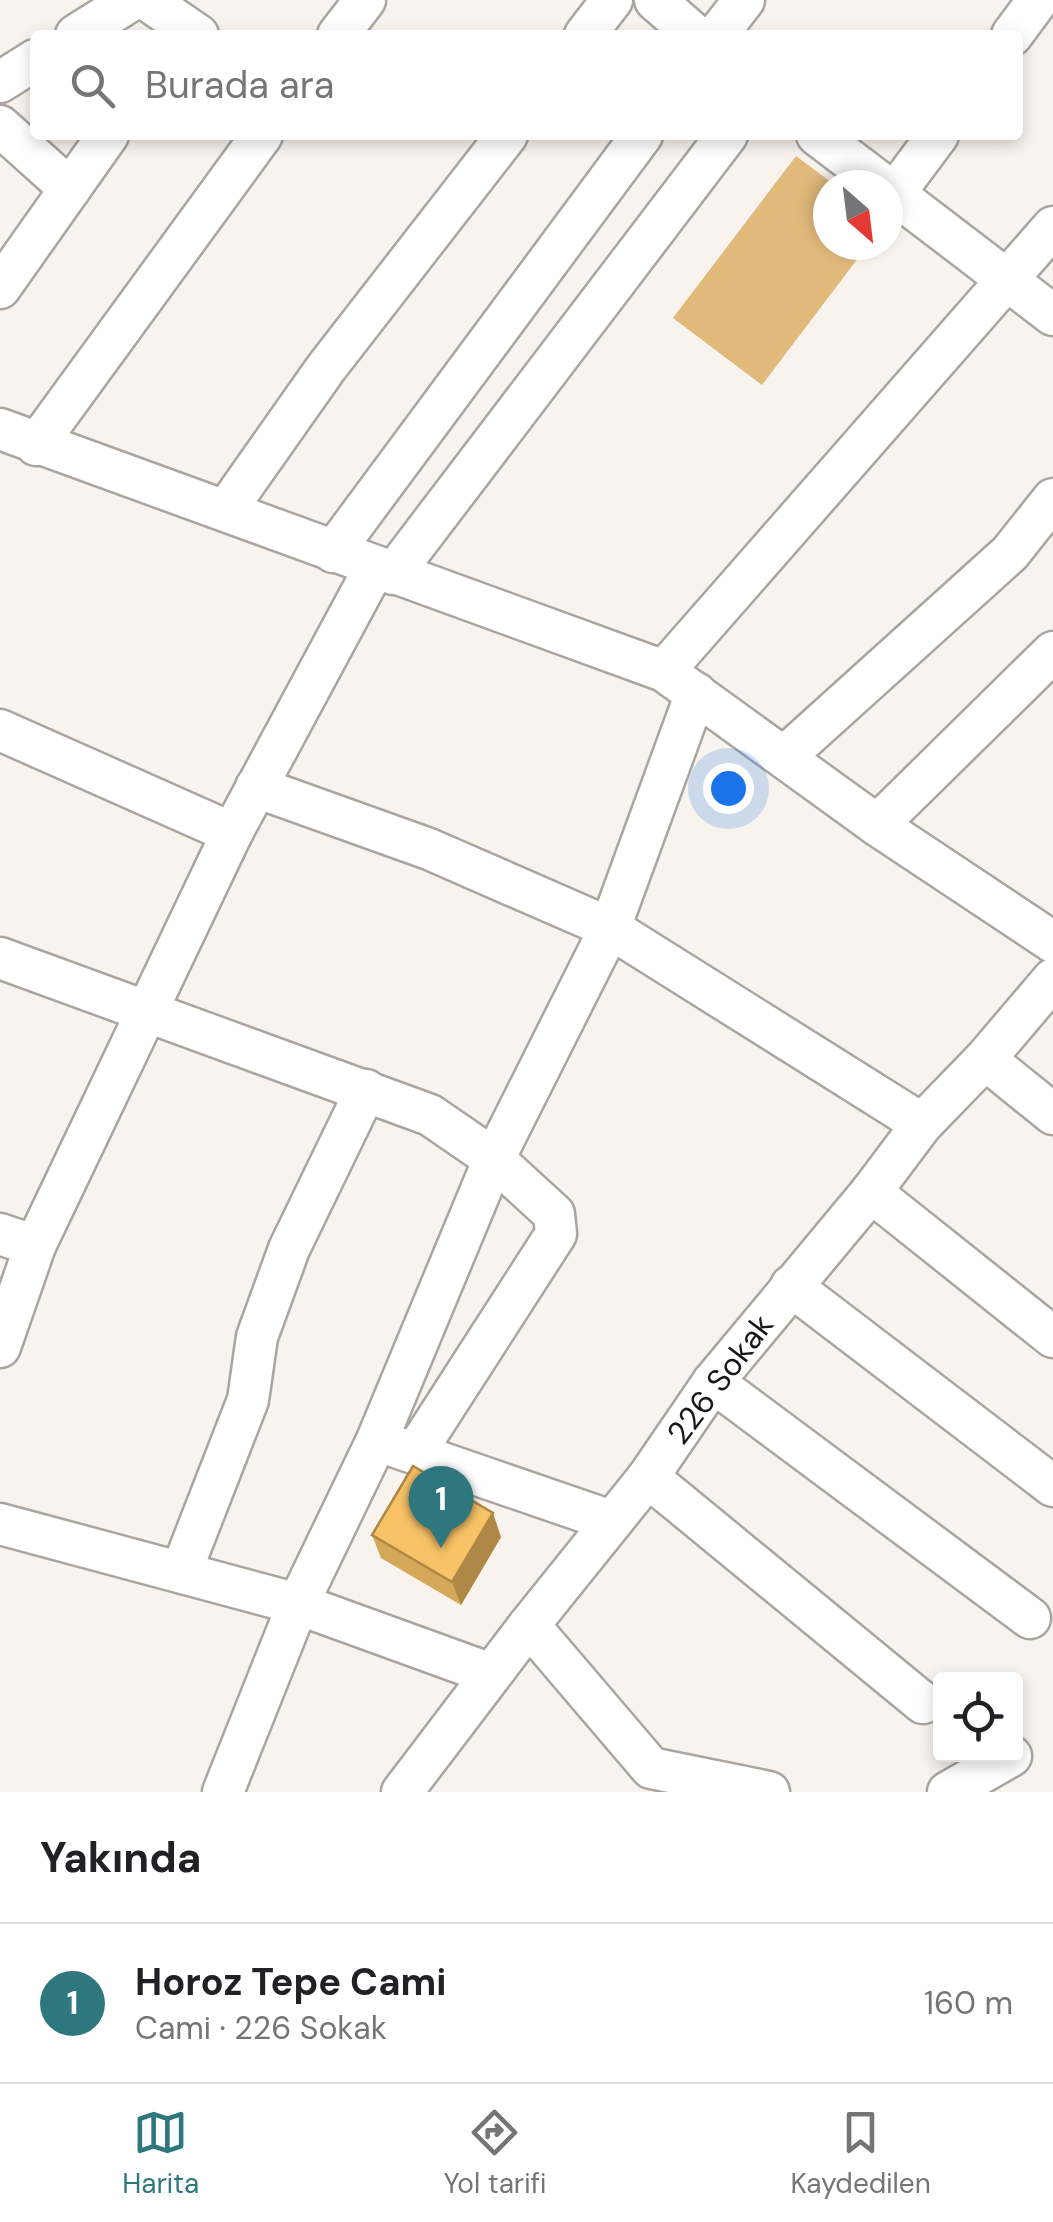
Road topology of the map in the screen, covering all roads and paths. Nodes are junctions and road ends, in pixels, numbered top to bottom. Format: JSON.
{"nodes":[{"id":1,"x":132,"y":0,"type":"edge"},
{"id":2,"x":148,"y":0,"type":"edge"},
{"id":3,"x":365,"y":0,"type":"edge"},
{"id":4,"x":612,"y":0,"type":"edge"},
{"id":5,"x":655,"y":0,"type":"edge"},
{"id":6,"x":744,"y":0,"type":"edge"},
{"id":7,"x":1038,"y":0,"type":"edge"},
{"id":8,"x":84,"y":30,"type":"edge"},
{"id":9,"x":185,"y":30,"type":"edge"},
{"id":10,"x":342,"y":30,"type":"edge"},
{"id":11,"x":589,"y":30,"type":"edge"},
{"id":12,"x":689,"y":30,"type":"edge"},
{"id":13,"x":720,"y":30,"type":"edge"},
{"id":14,"x":1016,"y":30,"type":"edge"},
{"id":15,"x":30,"y":63,"type":"edge"},
{"id":16,"x":0,"y":82,"type":"edge"},
{"id":17,"x":0,"y":126,"type":"edge"},
{"id":18,"x":104,"y":140,"type":"edge"},
{"id":19,"x":258,"y":140,"type":"edge"},
{"id":20,"x":503,"y":140,"type":"edge"},
{"id":21,"x":638,"y":140,"type":"edge"},
{"id":22,"x":723,"y":140,"type":"edge"},
{"id":23,"x":824,"y":140,"type":"edge"},
{"id":24,"x":933,"y":140,"type":"edge"},
{"id":25,"x":863,"y":170,"type":"edge"},
{"id":26,"x":903,"y":173,"type":"edge"},
{"id":27,"x":70,"y":189,"type":"junction"},
{"id":28,"x":903,"y":201,"type":"edge"},
{"id":29,"x":1053,"y":227,"type":"edge"},
{"id":30,"x":1008,"y":282,"type":"junction"},
{"id":31,"x":0,"y":288,"type":"edge"},
{"id":32,"x":1053,"y":314,"type":"edge"},
{"id":33,"x":18,"y":437,"type":"edge"},
{"id":34,"x":1053,"y":499,"type":"edge"},
{"id":35,"x":226,"y":510,"type":"junction"},
{"id":36,"x":334,"y":552,"type":"junction"},
{"id":37,"x":384,"y":571,"type":"junction"},
{"id":38,"x":1053,"y":652,"type":"edge"},
{"id":39,"x":680,"y":682,"type":"junction"},
{"id":40,"x":0,"y":730,"type":"edge"},
{"id":41,"x":784,"y":757,"type":"junction"},
{"id":42,"x":256,"y":788,"type":"junction"},
{"id":43,"x":877,"y":825,"type":"junction"},
{"id":44,"x":232,"y":833,"type":"junction"},
{"id":45,"x":610,"y":928,"type":"junction"},
{"id":46,"x":1053,"y":942,"type":"edge"},
{"id":47,"x":0,"y":958,"type":"edge"},
{"id":48,"x":1053,"y":979,"type":"edge"},
{"id":49,"x":148,"y":1010,"type":"junction"},
{"id":50,"x":985,"y":1059,"type":"junction"},
{"id":51,"x":366,"y":1090,"type":"junction"},
{"id":52,"x":1053,"y":1114,"type":"edge"},
{"id":53,"x":922,"y":1124,"type":"junction"},
{"id":54,"x":494,"y":1159,"type":"junction"},
{"id":55,"x":871,"y":1192,"type":"junction"},
{"id":56,"x":18,"y":1240,"type":"edge"},
{"id":57,"x":791,"y":1286,"type":"junction"},
{"id":58,"x":1053,"y":1338,"type":"edge"},
{"id":59,"x":0,"y":1347,"type":"edge"},
{"id":60,"x":713,"y":1382,"type":"junction"},
{"id":61,"x":377,"y":1440,"type":"junction"},
{"id":62,"x":415,"y":1454,"type":"junction"},
{"id":63,"x":648,"y":1477,"type":"junction"},
{"id":64,"x":1053,"y":1486,"type":"edge"},
{"id":65,"x":611,"y":1521,"type":"junction"},
{"id":66,"x":0,"y":1524,"type":"edge"},
{"id":67,"x":182,"y":1572,"type":"junction"},
{"id":68,"x":298,"y":1604,"type":"junction"},
{"id":69,"x":1030,"y":1618,"type":"dead end"},
{"id":70,"x":530,"y":1625,"type":"junction"},
{"id":71,"x":492,"y":1674,"type":"junction"},
{"id":72,"x":923,"y":1703,"type":"dead end"},
{"id":73,"x":1000,"y":1762,"type":"edge"},
{"id":74,"x":649,"y":1780,"type":"edge"},
{"id":75,"x":224,"y":1792,"type":"edge"},
{"id":76,"x":402,"y":1792,"type":"edge"},
{"id":77,"x":769,"y":1792,"type":"edge"},
{"id":78,"x":948,"y":1792,"type":"edge"}],
"edges":[{"from":1,"to":8,"type":"street"},
{"from":2,"to":9,"type":"street"},
{"from":3,"to":10,"type":"street"},
{"from":4,"to":11,"type":"street"},
{"from":5,"to":12,"type":"street"},
{"from":6,"to":13,"type":"street"},
{"from":7,"to":14,"type":"street"},
{"from":15,"to":16,"type":"street"},
{"from":17,"to":27,"type":"street"},
{"from":18,"to":27,"type":"street"},
{"from":19,"to":33,"type":"street"},
{"from":20,"to":35,"type":"street"},
{"from":21,"to":36,"type":"street"},
{"from":22,"to":37,"type":"street"},
{"from":23,"to":25,"type":"street"},
{"from":24,"to":26,"type":"street"},
{"from":27,"to":31,"type":"street"},
{"from":28,"to":30,"type":"street"},
{"from":29,"to":30,"type":"street"},
{"from":30,"to":32,"type":"street"},
{"from":30,"to":39,"type":"street"},
{"from":33,"to":35,"type":"street"},
{"from":34,"to":41,"type":"street"},
{"from":35,"to":36,"type":"street"},
{"from":36,"to":37,"type":"street"},
{"from":37,"to":39,"type":"street"},
{"from":37,"to":42,"type":"street"},
{"from":38,"to":43,"type":"street"},
{"from":39,"to":41,"type":"street"},
{"from":39,"to":45,"type":"street"},
{"from":40,"to":44,"type":"street"},
{"from":41,"to":43,"type":"street"},
{"from":42,"to":44,"type":"street"},
{"from":42,"to":45,"type":"street"},
{"from":43,"to":46,"type":"street"},
{"from":44,"to":49,"type":"street"},
{"from":45,"to":53,"type":"street"},
{"from":45,"to":54,"type":"street"},
{"from":47,"to":49,"type":"street"},
{"from":48,"to":50,"type":"street","name":"226 Sokak"},
{"from":49,"to":51,"type":"street"},
{"from":49,"to":56,"type":"street"},
{"from":50,"to":52,"type":"street"},
{"from":50,"to":53,"type":"street","name":"226 Sokak"},
{"from":51,"to":54,"type":"street"},
{"from":51,"to":67,"type":"street"},
{"from":53,"to":55,"type":"street","name":"226 Sokak"},
{"from":54,"to":61,"type":"street"},
{"from":54,"to":62,"type":"street"},
{"from":55,"to":57,"type":"street","name":"226 Sokak"},
{"from":55,"to":58,"type":"street"},
{"from":56,"to":59,"type":"street"},
{"from":57,"to":60,"type":"street","name":"226 Sokak"},
{"from":57,"to":64,"type":"street"},
{"from":60,"to":63,"type":"street","name":"226 Sokak"},
{"from":60,"to":69,"type":"street"},
{"from":61,"to":62,"type":"street"},
{"from":61,"to":68,"type":"street"},
{"from":62,"to":65,"type":"street"},
{"from":63,"to":65,"type":"street","name":"226 Sokak"},
{"from":63,"to":72,"type":"street"},
{"from":65,"to":70,"type":"street","name":"226 Sokak"},
{"from":66,"to":67,"type":"street"},
{"from":67,"to":68,"type":"street"},
{"from":68,"to":71,"type":"street"},
{"from":68,"to":75,"type":"street"},
{"from":70,"to":71,"type":"street","name":"226 Sokak"},
{"from":70,"to":74,"type":"street"},
{"from":71,"to":76,"type":"street","name":"226 Sokak"},
{"from":73,"to":78,"type":"street"},
{"from":74,"to":77,"type":"street"}]}
